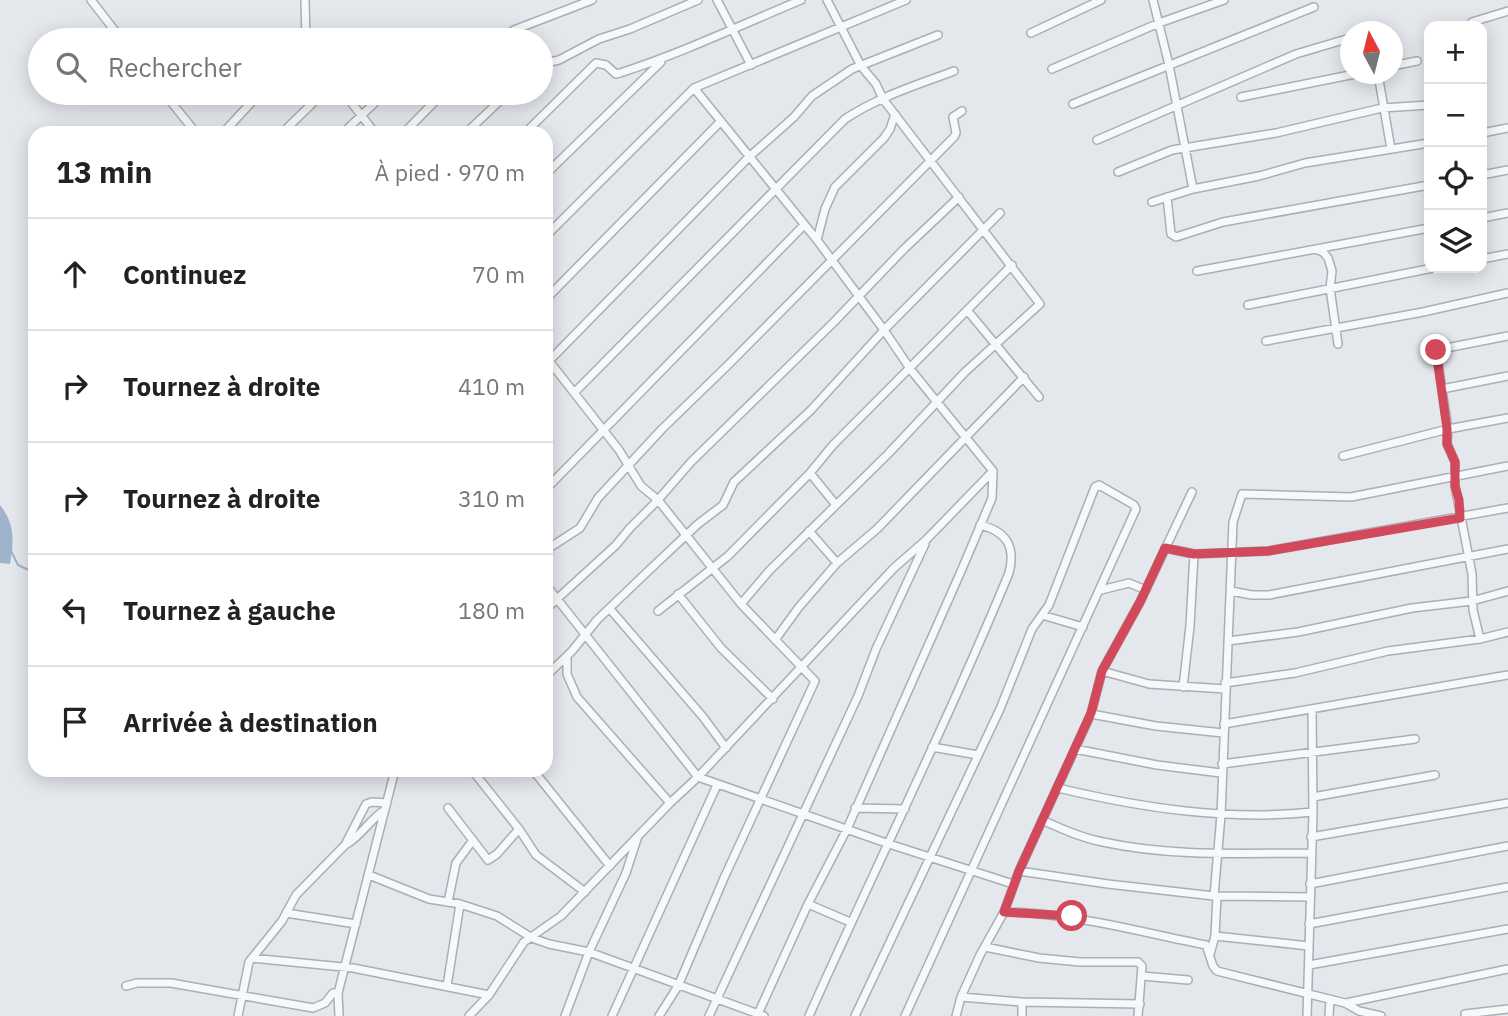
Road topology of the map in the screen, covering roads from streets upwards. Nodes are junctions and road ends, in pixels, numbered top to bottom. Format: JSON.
{"nodes":[{"id":1,"x":91,"y":0,"type":"edge"},
{"id":2,"x":305,"y":0,"type":"edge"},
{"id":3,"x":592,"y":0,"type":"edge"},
{"id":4,"x":698,"y":0,"type":"edge"},
{"id":5,"x":717,"y":0,"type":"edge"},
{"id":6,"x":800,"y":0,"type":"edge"},
{"id":7,"x":827,"y":0,"type":"edge"},
{"id":8,"x":906,"y":0,"type":"edge"},
{"id":9,"x":1101,"y":0,"type":"edge"},
{"id":10,"x":1153,"y":0,"type":"edge"},
{"id":11,"x":1224,"y":0,"type":"edge"},
{"id":12,"x":1314,"y":7,"type":"dead end"},
{"id":13,"x":1508,"y":11,"type":"edge"},
{"id":14,"x":1475,"y":21,"type":"edge"},
{"id":15,"x":1159,"y":23,"type":"junction"},
{"id":16,"x":113,"y":28,"type":"edge"},
{"id":17,"x":306,"y":28,"type":"edge"},
{"id":18,"x":519,"y":28,"type":"edge"},
{"id":19,"x":732,"y":28,"type":"junction"},
{"id":20,"x":841,"y":28,"type":"junction"},
{"id":21,"x":1031,"y":33,"type":"dead end"},
{"id":22,"x":938,"y":35,"type":"dead end"},
{"id":23,"x":1340,"y":41,"type":"edge"},
{"id":24,"x":664,"y":59,"type":"junction"},
{"id":25,"x":553,"y":61,"type":"edge"},
{"id":26,"x":1417,"y":61,"type":"dead end"},
{"id":27,"x":1403,"y":64,"type":"edge"},
{"id":28,"x":751,"y":65,"type":"junction"},
{"id":29,"x":1169,"y":65,"type":"junction"},
{"id":30,"x":861,"y":66,"type":"junction"},
{"id":31,"x":1052,"y":69,"type":"dead end"},
{"id":32,"x":954,"y":71,"type":"dead end"},
{"id":33,"x":1340,"y":77,"type":"edge"},
{"id":34,"x":1379,"y":84,"type":"edge"},
{"id":35,"x":694,"y":88,"type":"junction"},
{"id":36,"x":1241,"y":97,"type":"dead end"},
{"id":37,"x":883,"y":99,"type":"junction"},
{"id":38,"x":1073,"y":104,"type":"dead end"},
{"id":39,"x":174,"y":105,"type":"edge"},
{"id":40,"x":249,"y":105,"type":"edge"},
{"id":41,"x":311,"y":105,"type":"edge"},
{"id":42,"x":353,"y":105,"type":"edge"},
{"id":43,"x":372,"y":105,"type":"edge"},
{"id":44,"x":431,"y":105,"type":"edge"},
{"id":45,"x":495,"y":105,"type":"edge"},
{"id":46,"x":1177,"y":106,"type":"junction"},
{"id":47,"x":1424,"y":106,"type":"edge"},
{"id":48,"x":1382,"y":108,"type":"junction"},
{"id":49,"x":962,"y":111,"type":"dead end"},
{"id":50,"x":895,"y":114,"type":"junction"},
{"id":51,"x":361,"y":116,"type":"junction"},
{"id":52,"x":721,"y":121,"type":"junction"},
{"id":53,"x":190,"y":126,"type":"edge"},
{"id":54,"x":229,"y":126,"type":"edge"},
{"id":55,"x":289,"y":126,"type":"edge"},
{"id":56,"x":350,"y":126,"type":"edge"},
{"id":57,"x":369,"y":126,"type":"edge"},
{"id":58,"x":411,"y":126,"type":"edge"},
{"id":59,"x":473,"y":126,"type":"edge"},
{"id":60,"x":532,"y":126,"type":"edge"},
{"id":61,"x":1508,"y":128,"type":"edge"},
{"id":62,"x":1487,"y":133,"type":"edge"},
{"id":63,"x":1097,"y":141,"type":"dead end"},
{"id":64,"x":1424,"y":144,"type":"edge"},
{"id":65,"x":1186,"y":149,"type":"junction"},
{"id":66,"x":1391,"y":149,"type":"junction"},
{"id":67,"x":749,"y":157,"type":"junction"},
{"id":68,"x":929,"y":160,"type":"junction"},
{"id":69,"x":553,"y":167,"type":"edge"},
{"id":70,"x":1508,"y":170,"type":"edge"},
{"id":71,"x":1118,"y":172,"type":"dead end"},
{"id":72,"x":1487,"y":174,"type":"edge"},
{"id":73,"x":1424,"y":186,"type":"edge"},
{"id":74,"x":1193,"y":189,"type":"junction"},
{"id":75,"x":776,"y":191,"type":"junction"},
{"id":76,"x":959,"y":197,"type":"junction"},
{"id":77,"x":1167,"y":197,"type":"junction"},
{"id":78,"x":1152,"y":202,"type":"dead end"},
{"id":79,"x":1000,"y":213,"type":"dead end"},
{"id":80,"x":1508,"y":213,"type":"edge"},
{"id":81,"x":1487,"y":217,"type":"edge"},
{"id":82,"x":804,"y":225,"type":"junction"},
{"id":83,"x":553,"y":229,"type":"edge"},
{"id":84,"x":984,"y":229,"type":"junction"},
{"id":85,"x":1424,"y":229,"type":"edge"},
{"id":86,"x":817,"y":240,"type":"junction"},
{"id":87,"x":1316,"y":249,"type":"junction"},
{"id":88,"x":1508,"y":254,"type":"edge"},
{"id":89,"x":1487,"y":258,"type":"edge"},
{"id":90,"x":831,"y":259,"type":"junction"},
{"id":91,"x":1012,"y":265,"type":"junction"},
{"id":92,"x":1424,"y":270,"type":"edge"},
{"id":93,"x":1197,"y":271,"type":"dead end"},
{"id":94,"x":1330,"y":288,"type":"junction"},
{"id":95,"x":553,"y":292,"type":"edge"},
{"id":96,"x":1508,"y":293,"type":"edge"},
{"id":97,"x":857,"y":295,"type":"junction"},
{"id":98,"x":1248,"y":305,"type":"dead end"},
{"id":99,"x":967,"y":310,"type":"junction"},
{"id":100,"x":1336,"y":329,"type":"junction"},
{"id":101,"x":884,"y":330,"type":"junction"},
{"id":102,"x":1508,"y":336,"type":"edge"},
{"id":103,"x":1266,"y":341,"type":"dead end"},
{"id":104,"x":996,"y":343,"type":"junction"},
{"id":105,"x":1339,"y":344,"type":"dead end"},
{"id":106,"x":553,"y":354,"type":"edge"},
{"id":107,"x":553,"y":367,"type":"edge"},
{"id":108,"x":911,"y":370,"type":"junction"},
{"id":109,"x":1508,"y":376,"type":"edge"},
{"id":110,"x":1024,"y":377,"type":"junction"},
{"id":111,"x":1442,"y":388,"type":"junction"},
{"id":112,"x":575,"y":391,"type":"junction"},
{"id":113,"x":1039,"y":397,"type":"dead end"},
{"id":114,"x":938,"y":401,"type":"junction"},
{"id":115,"x":1508,"y":418,"type":"edge"},
{"id":116,"x":1447,"y":429,"type":"junction"},
{"id":117,"x":603,"y":432,"type":"junction"},
{"id":118,"x":965,"y":437,"type":"junction"},
{"id":119,"x":1343,"y":456,"type":"dead end"},
{"id":120,"x":630,"y":466,"type":"junction"},
{"id":121,"x":1508,"y":466,"type":"edge"},
{"id":122,"x":993,"y":471,"type":"junction"},
{"id":123,"x":810,"y":473,"type":"junction"},
{"id":124,"x":1455,"y":477,"type":"junction"},
{"id":125,"x":553,"y":482,"type":"edge"},
{"id":126,"x":1192,"y":492,"type":"dead end"},
{"id":127,"x":658,"y":500,"type":"junction"},
{"id":128,"x":835,"y":505,"type":"junction"},
{"id":129,"x":1508,"y":508,"type":"edge"},
{"id":130,"x":1460,"y":518,"type":"junction"},
{"id":131,"x":980,"y":525,"type":"junction"},
{"id":132,"x":809,"y":531,"type":"junction"},
{"id":133,"x":685,"y":536,"type":"junction"},
{"id":134,"x":926,"y":540,"type":"junction"},
{"id":135,"x":553,"y":545,"type":"edge"},
{"id":136,"x":1165,"y":548,"type":"junction"},
{"id":137,"x":1508,"y":549,"type":"edge"},
{"id":138,"x":1194,"y":554,"type":"junction"},
{"id":139,"x":1232,"y":554,"type":"junction"},
{"id":140,"x":1468,"y":556,"type":"junction"},
{"id":141,"x":837,"y":563,"type":"junction"},
{"id":142,"x":711,"y":568,"type":"junction"},
{"id":143,"x":1101,"y":590,"type":"junction"},
{"id":144,"x":1146,"y":590,"type":"junction"},
{"id":145,"x":1231,"y":591,"type":"junction"},
{"id":146,"x":1508,"y":591,"type":"edge"},
{"id":147,"x":553,"y":593,"type":"edge"},
{"id":148,"x":678,"y":594,"type":"junction"},
{"id":149,"x":558,"y":600,"type":"junction"},
{"id":150,"x":1472,"y":601,"type":"junction"},
{"id":151,"x":553,"y":604,"type":"edge"},
{"id":152,"x":741,"y":604,"type":"junction"},
{"id":153,"x":610,"y":608,"type":"junction"},
{"id":154,"x":658,"y":611,"type":"dead end"},
{"id":155,"x":1042,"y":615,"type":"junction"},
{"id":156,"x":1083,"y":627,"type":"junction"},
{"id":157,"x":1508,"y":632,"type":"edge"},
{"id":158,"x":585,"y":634,"type":"junction"},
{"id":159,"x":1480,"y":639,"type":"junction"},
{"id":160,"x":775,"y":640,"type":"junction"},
{"id":161,"x":1228,"y":641,"type":"junction"},
{"id":162,"x":567,"y":656,"type":"junction"},
{"id":163,"x":553,"y":669,"type":"edge"},
{"id":164,"x":801,"y":669,"type":"junction"},
{"id":165,"x":1102,"y":671,"type":"junction"},
{"id":166,"x":1508,"y":674,"type":"edge"},
{"id":167,"x":1226,"y":686,"type":"junction"},
{"id":168,"x":1182,"y":687,"type":"junction"},
{"id":169,"x":773,"y":699,"type":"junction"},
{"id":170,"x":1311,"y":710,"type":"junction"},
{"id":171,"x":1091,"y":713,"type":"junction"},
{"id":172,"x":1224,"y":724,"type":"junction"},
{"id":173,"x":1223,"y":733,"type":"junction"},
{"id":174,"x":1415,"y":739,"type":"dead end"},
{"id":175,"x":932,"y":747,"type":"junction"},
{"id":176,"x":726,"y":748,"type":"junction"},
{"id":177,"x":1075,"y":749,"type":"junction"},
{"id":178,"x":1313,"y":753,"type":"junction"},
{"id":179,"x":978,"y":755,"type":"junction"},
{"id":180,"x":1222,"y":769,"type":"junction"},
{"id":181,"x":1435,"y":775,"type":"dead end"},
{"id":182,"x":393,"y":777,"type":"edge"},
{"id":183,"x":478,"y":777,"type":"edge"},
{"id":184,"x":539,"y":777,"type":"edge"},
{"id":185,"x":698,"y":777,"type":"junction"},
{"id":186,"x":717,"y":785,"type":"junction"},
{"id":187,"x":1058,"y":788,"type":"junction"},
{"id":188,"x":1313,"y":797,"type":"junction"},
{"id":189,"x":761,"y":799,"type":"junction"},
{"id":190,"x":670,"y":803,"type":"junction"},
{"id":191,"x":1508,"y":803,"type":"edge"},
{"id":192,"x":386,"y":806,"type":"junction"},
{"id":193,"x":448,"y":808,"type":"dead end"},
{"id":194,"x":855,"y":808,"type":"junction"},
{"id":195,"x":905,"y":809,"type":"junction"},
{"id":196,"x":1313,"y":812,"type":"junction"},
{"id":197,"x":804,"y":813,"type":"junction"},
{"id":198,"x":1221,"y":815,"type":"junction"},
{"id":199,"x":1042,"y":820,"type":"junction"},
{"id":200,"x":519,"y":829,"type":"junction"},
{"id":201,"x":847,"y":829,"type":"junction"},
{"id":202,"x":638,"y":835,"type":"junction"},
{"id":203,"x":1311,"y":837,"type":"junction"},
{"id":204,"x":473,"y":840,"type":"junction"},
{"id":205,"x":889,"y":844,"type":"junction"},
{"id":206,"x":345,"y":845,"type":"junction"},
{"id":207,"x":1508,"y":846,"type":"edge"},
{"id":208,"x":1219,"y":853,"type":"junction"},
{"id":209,"x":1312,"y":853,"type":"junction"},
{"id":210,"x":932,"y":857,"type":"junction"},
{"id":211,"x":610,"y":866,"type":"junction"},
{"id":212,"x":973,"y":870,"type":"junction"},
{"id":213,"x":1019,"y":871,"type":"junction"},
{"id":214,"x":369,"y":875,"type":"junction"},
{"id":215,"x":1013,"y":884,"type":"junction"},
{"id":216,"x":1310,"y":884,"type":"junction"},
{"id":217,"x":1508,"y":887,"type":"edge"},
{"id":218,"x":585,"y":892,"type":"junction"},
{"id":219,"x":1216,"y":896,"type":"junction"},
{"id":220,"x":1310,"y":897,"type":"junction"},
{"id":221,"x":448,"y":902,"type":"junction"},
{"id":222,"x":460,"y":904,"type":"junction"},
{"id":223,"x":808,"y":904,"type":"junction"},
{"id":224,"x":1004,"y":912,"type":"junction"},
{"id":225,"x":286,"y":913,"type":"junction"},
{"id":226,"x":850,"y":922,"type":"junction"},
{"id":227,"x":356,"y":924,"type":"junction"},
{"id":228,"x":1309,"y":924,"type":"junction"},
{"id":229,"x":1508,"y":929,"type":"edge"},
{"id":230,"x":1215,"y":936,"type":"junction"},
{"id":231,"x":532,"y":938,"type":"junction"},
{"id":232,"x":1309,"y":946,"type":"junction"},
{"id":233,"x":985,"y":947,"type":"junction"},
{"id":234,"x":589,"y":952,"type":"junction"},
{"id":235,"x":1210,"y":954,"type":"junction"},
{"id":236,"x":252,"y":958,"type":"junction"},
{"id":237,"x":1309,"y":965,"type":"junction"},
{"id":238,"x":634,"y":968,"type":"junction"},
{"id":239,"x":345,"y":969,"type":"junction"},
{"id":240,"x":1508,"y":969,"type":"edge"},
{"id":241,"x":1142,"y":976,"type":"junction"},
{"id":242,"x":1188,"y":980,"type":"dead end"},
{"id":243,"x":126,"y":986,"type":"dead end"},
{"id":244,"x":447,"y":986,"type":"junction"},
{"id":245,"x":678,"y":986,"type":"junction"},
{"id":246,"x":338,"y":993,"type":"junction"},
{"id":247,"x":241,"y":994,"type":"junction"},
{"id":248,"x":1307,"y":994,"type":"junction"},
{"id":249,"x":489,"y":995,"type":"junction"},
{"id":250,"x":961,"y":997,"type":"junction"},
{"id":251,"x":717,"y":999,"type":"junction"},
{"id":252,"x":1330,"y":999,"type":"junction"},
{"id":253,"x":1022,"y":1002,"type":"junction"},
{"id":254,"x":1345,"y":1003,"type":"junction"},
{"id":255,"x":1140,"y":1004,"type":"junction"},
{"id":256,"x":1508,"y":1009,"type":"edge"},
{"id":257,"x":1465,"y":1014,"type":"dead end"},
{"id":258,"x":760,"y":1015,"type":"edge"},
{"id":259,"x":238,"y":1016,"type":"edge"},
{"id":260,"x":339,"y":1016,"type":"edge"},
{"id":261,"x":469,"y":1016,"type":"edge"},
{"id":262,"x":565,"y":1016,"type":"edge"},
{"id":263,"x":612,"y":1016,"type":"edge"},
{"id":264,"x":659,"y":1016,"type":"edge"},
{"id":265,"x":709,"y":1016,"type":"edge"},
{"id":266,"x":808,"y":1016,"type":"edge"},
{"id":267,"x":855,"y":1016,"type":"edge"},
{"id":268,"x":905,"y":1016,"type":"edge"},
{"id":269,"x":956,"y":1016,"type":"edge"},
{"id":270,"x":1022,"y":1016,"type":"edge"},
{"id":271,"x":1138,"y":1016,"type":"edge"},
{"id":272,"x":1307,"y":1016,"type":"edge"},
{"id":273,"x":1329,"y":1016,"type":"edge"},
{"id":274,"x":1381,"y":1016,"type":"edge"}],
"edges":[{"from":1,"to":16,"type":"street"},
{"from":2,"to":17,"type":"street"},
{"from":3,"to":18,"type":"street"},
{"from":4,"to":25,"type":"street"},
{"from":5,"to":19,"type":"street"},
{"from":6,"to":19,"type":"street"},
{"from":7,"to":20,"type":"street"},
{"from":8,"to":20,"type":"street"},
{"from":9,"to":21,"type":"street"},
{"from":10,"to":15,"type":"street"},
{"from":11,"to":15,"type":"street"},
{"from":12,"to":29,"type":"street"},
{"from":13,"to":14,"type":"street"},
{"from":15,"to":29,"type":"street"},
{"from":15,"to":31,"type":"street"},
{"from":19,"to":24,"type":"street"},
{"from":19,"to":28,"type":"street"},
{"from":20,"to":28,"type":"street"},
{"from":20,"to":30,"type":"street"},
{"from":22,"to":30,"type":"street"},
{"from":23,"to":46,"type":"street"},
{"from":24,"to":60,"type":"street"},
{"from":24,"to":69,"type":"street"},
{"from":26,"to":27,"type":"street"},
{"from":28,"to":35,"type":"street"},
{"from":29,"to":38,"type":"street"},
{"from":29,"to":46,"type":"street"},
{"from":30,"to":37,"type":"street"},
{"from":30,"to":67,"type":"street"},
{"from":32,"to":37,"type":"street"},
{"from":33,"to":36,"type":"street"},
{"from":34,"to":48,"type":"street"},
{"from":35,"to":52,"type":"street"},
{"from":35,"to":83,"type":"street"},
{"from":37,"to":50,"type":"street"},
{"from":37,"to":75,"type":"street"},
{"from":39,"to":53,"type":"street"},
{"from":40,"to":54,"type":"street"},
{"from":41,"to":55,"type":"street"},
{"from":42,"to":51,"type":"street"},
{"from":43,"to":51,"type":"street"},
{"from":44,"to":58,"type":"street"},
{"from":45,"to":59,"type":"street"},
{"from":46,"to":63,"type":"street"},
{"from":46,"to":65,"type":"street"},
{"from":47,"to":48,"type":"street"},
{"from":48,"to":65,"type":"street"},
{"from":48,"to":66,"type":"street"},
{"from":49,"to":68,"type":"street"},
{"from":50,"to":68,"type":"street"},
{"from":50,"to":86,"type":"street"},
{"from":51,"to":56,"type":"street"},
{"from":51,"to":57,"type":"street"},
{"from":52,"to":67,"type":"street"},
{"from":52,"to":95,"type":"street"},
{"from":61,"to":62,"type":"street"},
{"from":64,"to":66,"type":"street"},
{"from":65,"to":71,"type":"street"},
{"from":65,"to":74,"type":"street"},
{"from":66,"to":74,"type":"street"},
{"from":67,"to":75,"type":"street"},
{"from":67,"to":106,"type":"street"},
{"from":68,"to":76,"type":"street"},
{"from":68,"to":90,"type":"street"},
{"from":70,"to":72,"type":"street"},
{"from":73,"to":77,"type":"street"},
{"from":74,"to":77,"type":"street"},
{"from":75,"to":82,"type":"street"},
{"from":75,"to":112,"type":"street"},
{"from":76,"to":84,"type":"street"},
{"from":76,"to":97,"type":"street"},
{"from":77,"to":78,"type":"street"},
{"from":79,"to":84,"type":"street"},
{"from":80,"to":81,"type":"street"},
{"from":82,"to":86,"type":"street"},
{"from":82,"to":117,"type":"street"},
{"from":84,"to":91,"type":"street"},
{"from":84,"to":101,"type":"street"},
{"from":85,"to":87,"type":"street"},
{"from":86,"to":90,"type":"street"},
{"from":87,"to":93,"type":"street"},
{"from":87,"to":94,"type":"street"},
{"from":88,"to":89,"type":"street"},
{"from":90,"to":97,"type":"street"},
{"from":90,"to":120,"type":"street"},
{"from":91,"to":99,"type":"street"},
{"from":91,"to":104,"type":"street"},
{"from":92,"to":94,"type":"street"},
{"from":94,"to":98,"type":"street"},
{"from":94,"to":100,"type":"street"},
{"from":96,"to":100,"type":"street"},
{"from":97,"to":101,"type":"street"},
{"from":97,"to":127,"type":"street"},
{"from":99,"to":104,"type":"street"},
{"from":99,"to":108,"type":"street"},
{"from":100,"to":103,"type":"street"},
{"from":100,"to":105,"type":"street"},
{"from":101,"to":108,"type":"street"},
{"from":101,"to":133,"type":"street"},
{"from":102,"to":111,"type":"street"},
{"from":104,"to":110,"type":"street"},
{"from":104,"to":114,"type":"street"},
{"from":107,"to":112,"type":"street"},
{"from":108,"to":114,"type":"street"},
{"from":108,"to":123,"type":"street"},
{"from":109,"to":111,"type":"street"},
{"from":110,"to":113,"type":"street"},
{"from":110,"to":118,"type":"street"},
{"from":111,"to":116,"type":"street"},
{"from":112,"to":117,"type":"street"},
{"from":114,"to":118,"type":"street"},
{"from":114,"to":128,"type":"street"},
{"from":115,"to":116,"type":"street"},
{"from":116,"to":119,"type":"street"},
{"from":116,"to":124,"type":"street"},
{"from":117,"to":120,"type":"street"},
{"from":117,"to":125,"type":"street"},
{"from":118,"to":122,"type":"street"},
{"from":118,"to":141,"type":"street"},
{"from":120,"to":127,"type":"street"},
{"from":120,"to":135,"type":"street"},
{"from":121,"to":124,"type":"street"},
{"from":122,"to":131,"type":"street"},
{"from":122,"to":134,"type":"street"},
{"from":123,"to":128,"type":"street"},
{"from":123,"to":142,"type":"street"},
{"from":124,"to":130,"type":"street"},
{"from":124,"to":139,"type":"street"},
{"from":126,"to":136,"type":"street"},
{"from":127,"to":133,"type":"street"},
{"from":127,"to":149,"type":"street"},
{"from":128,"to":132,"type":"street"},
{"from":129,"to":130,"type":"street"},
{"from":130,"to":139,"type":"street"},
{"from":130,"to":140,"type":"street"},
{"from":131,"to":175,"type":"street"},
{"from":131,"to":194,"type":"street"},
{"from":132,"to":141,"type":"street"},
{"from":132,"to":152,"type":"street"},
{"from":133,"to":142,"type":"street"},
{"from":133,"to":153,"type":"street"},
{"from":134,"to":164,"type":"street"},
{"from":134,"to":197,"type":"street"},
{"from":136,"to":138,"type":"street"},
{"from":136,"to":144,"type":"street"},
{"from":137,"to":140,"type":"street"},
{"from":138,"to":139,"type":"street"},
{"from":138,"to":168,"type":"street"},
{"from":139,"to":145,"type":"street"},
{"from":140,"to":145,"type":"street"},
{"from":140,"to":150,"type":"street"},
{"from":141,"to":160,"type":"street"},
{"from":142,"to":148,"type":"street"},
{"from":142,"to":152,"type":"street"},
{"from":143,"to":144,"type":"street"},
{"from":143,"to":155,"type":"street"},
{"from":143,"to":156,"type":"street"},
{"from":144,"to":165,"type":"street"},
{"from":145,"to":161,"type":"street"},
{"from":146,"to":150,"type":"street"},
{"from":147,"to":149,"type":"street"},
{"from":148,"to":154,"type":"street"},
{"from":148,"to":169,"type":"street"},
{"from":149,"to":151,"type":"street"},
{"from":149,"to":158,"type":"street"},
{"from":150,"to":159,"type":"street"},
{"from":150,"to":161,"type":"street"},
{"from":152,"to":160,"type":"street"},
{"from":153,"to":158,"type":"street"},
{"from":153,"to":176,"type":"street"},
{"from":155,"to":156,"type":"street"},
{"from":155,"to":179,"type":"street"},
{"from":156,"to":212,"type":"street"},
{"from":157,"to":159,"type":"street"},
{"from":158,"to":162,"type":"street"},
{"from":158,"to":185,"type":"street"},
{"from":159,"to":167,"type":"street"},
{"from":160,"to":164,"type":"street"},
{"from":161,"to":167,"type":"street"},
{"from":162,"to":163,"type":"street"},
{"from":162,"to":190,"type":"street"},
{"from":164,"to":169,"type":"street"},
{"from":164,"to":189,"type":"street"},
{"from":165,"to":168,"type":"street"},
{"from":165,"to":171,"type":"street"},
{"from":166,"to":170,"type":"street"},
{"from":167,"to":168,"type":"street"},
{"from":167,"to":172,"type":"street"},
{"from":169,"to":176,"type":"street"},
{"from":170,"to":172,"type":"street"},
{"from":170,"to":178,"type":"street"},
{"from":171,"to":173,"type":"street"},
{"from":171,"to":177,"type":"street"},
{"from":172,"to":173,"type":"street"},
{"from":173,"to":180,"type":"street"},
{"from":174,"to":178,"type":"street"},
{"from":175,"to":179,"type":"street"},
{"from":175,"to":195,"type":"street"},
{"from":176,"to":185,"type":"street"},
{"from":177,"to":180,"type":"street"},
{"from":177,"to":187,"type":"street"},
{"from":178,"to":180,"type":"street"},
{"from":178,"to":188,"type":"street"},
{"from":179,"to":210,"type":"street"},
{"from":180,"to":198,"type":"street"},
{"from":181,"to":188,"type":"street"},
{"from":182,"to":192,"type":"street"},
{"from":183,"to":200,"type":"street"},
{"from":184,"to":211,"type":"street"},
{"from":185,"to":186,"type":"street"},
{"from":185,"to":190,"type":"street"},
{"from":186,"to":189,"type":"street"},
{"from":186,"to":238,"type":"street"},
{"from":187,"to":198,"type":"street"},
{"from":187,"to":199,"type":"street"},
{"from":188,"to":196,"type":"street"},
{"from":189,"to":197,"type":"street"},
{"from":189,"to":245,"type":"street"},
{"from":190,"to":202,"type":"street"},
{"from":191,"to":203,"type":"street"},
{"from":192,"to":206,"type":"street"},
{"from":192,"to":206,"type":"street"},
{"from":192,"to":214,"type":"street"},
{"from":193,"to":204,"type":"street"},
{"from":194,"to":195,"type":"street"},
{"from":194,"to":201,"type":"street"},
{"from":195,"to":205,"type":"street"},
{"from":196,"to":198,"type":"street"},
{"from":196,"to":203,"type":"street"},
{"from":197,"to":201,"type":"street"},
{"from":197,"to":251,"type":"street"},
{"from":198,"to":208,"type":"street"},
{"from":199,"to":208,"type":"street"},
{"from":199,"to":213,"type":"street"},
{"from":200,"to":204,"type":"street"},
{"from":200,"to":218,"type":"street"},
{"from":201,"to":205,"type":"street"},
{"from":201,"to":223,"type":"street"},
{"from":202,"to":211,"type":"street"},
{"from":202,"to":234,"type":"street"},
{"from":203,"to":209,"type":"street"},
{"from":204,"to":221,"type":"street"},
{"from":205,"to":210,"type":"street"},
{"from":205,"to":226,"type":"street"},
{"from":206,"to":225,"type":"street"},
{"from":207,"to":216,"type":"street"},
{"from":208,"to":209,"type":"street"},
{"from":208,"to":219,"type":"street"},
{"from":209,"to":216,"type":"street"},
{"from":210,"to":212,"type":"street"},
{"from":210,"to":267,"type":"street"},
{"from":211,"to":218,"type":"street"},
{"from":212,"to":215,"type":"street"},
{"from":212,"to":268,"type":"street"},
{"from":213,"to":215,"type":"street"},
{"from":213,"to":219,"type":"street"},
{"from":214,"to":221,"type":"street"},
{"from":214,"to":227,"type":"street"},
{"from":215,"to":224,"type":"street"},
{"from":216,"to":220,"type":"street"},
{"from":217,"to":228,"type":"street"},
{"from":218,"to":231,"type":"street"},
{"from":219,"to":220,"type":"street"},
{"from":219,"to":230,"type":"street"},
{"from":220,"to":228,"type":"street"},
{"from":221,"to":222,"type":"street"},
{"from":222,"to":231,"type":"street"},
{"from":222,"to":244,"type":"street"},
{"from":223,"to":226,"type":"street"},
{"from":223,"to":258,"type":"street"},
{"from":224,"to":233,"type":"street"},
{"from":224,"to":235,"type":"street"},
{"from":225,"to":227,"type":"street"},
{"from":225,"to":236,"type":"street"},
{"from":226,"to":266,"type":"street"},
{"from":227,"to":239,"type":"street"},
{"from":228,"to":232,"type":"street"},
{"from":229,"to":237,"type":"street"},
{"from":230,"to":232,"type":"street"},
{"from":230,"to":235,"type":"street"},
{"from":231,"to":234,"type":"street"},
{"from":231,"to":249,"type":"street"},
{"from":232,"to":237,"type":"street"},
{"from":233,"to":241,"type":"street"},
{"from":233,"to":250,"type":"street"},
{"from":234,"to":238,"type":"street"},
{"from":234,"to":262,"type":"street"},
{"from":235,"to":248,"type":"street"},
{"from":236,"to":239,"type":"street"},
{"from":236,"to":247,"type":"street"},
{"from":237,"to":248,"type":"street"},
{"from":238,"to":245,"type":"street"},
{"from":238,"to":263,"type":"street"},
{"from":239,"to":244,"type":"street"},
{"from":239,"to":246,"type":"street"},
{"from":240,"to":254,"type":"street"},
{"from":241,"to":242,"type":"street"},
{"from":241,"to":255,"type":"street"},
{"from":243,"to":247,"type":"street"},
{"from":244,"to":249,"type":"street"},
{"from":245,"to":251,"type":"street"},
{"from":245,"to":264,"type":"street"},
{"from":246,"to":247,"type":"street"},
{"from":246,"to":260,"type":"street"},
{"from":247,"to":259,"type":"street"},
{"from":248,"to":252,"type":"street"},
{"from":248,"to":272,"type":"street"},
{"from":249,"to":261,"type":"street"},
{"from":250,"to":253,"type":"street"},
{"from":250,"to":269,"type":"street"},
{"from":251,"to":258,"type":"street"},
{"from":251,"to":265,"type":"street"},
{"from":252,"to":254,"type":"street"},
{"from":252,"to":273,"type":"street"},
{"from":253,"to":255,"type":"street"},
{"from":253,"to":270,"type":"street"},
{"from":254,"to":274,"type":"street"},
{"from":255,"to":271,"type":"street"},
{"from":256,"to":257,"type":"street"}]}
